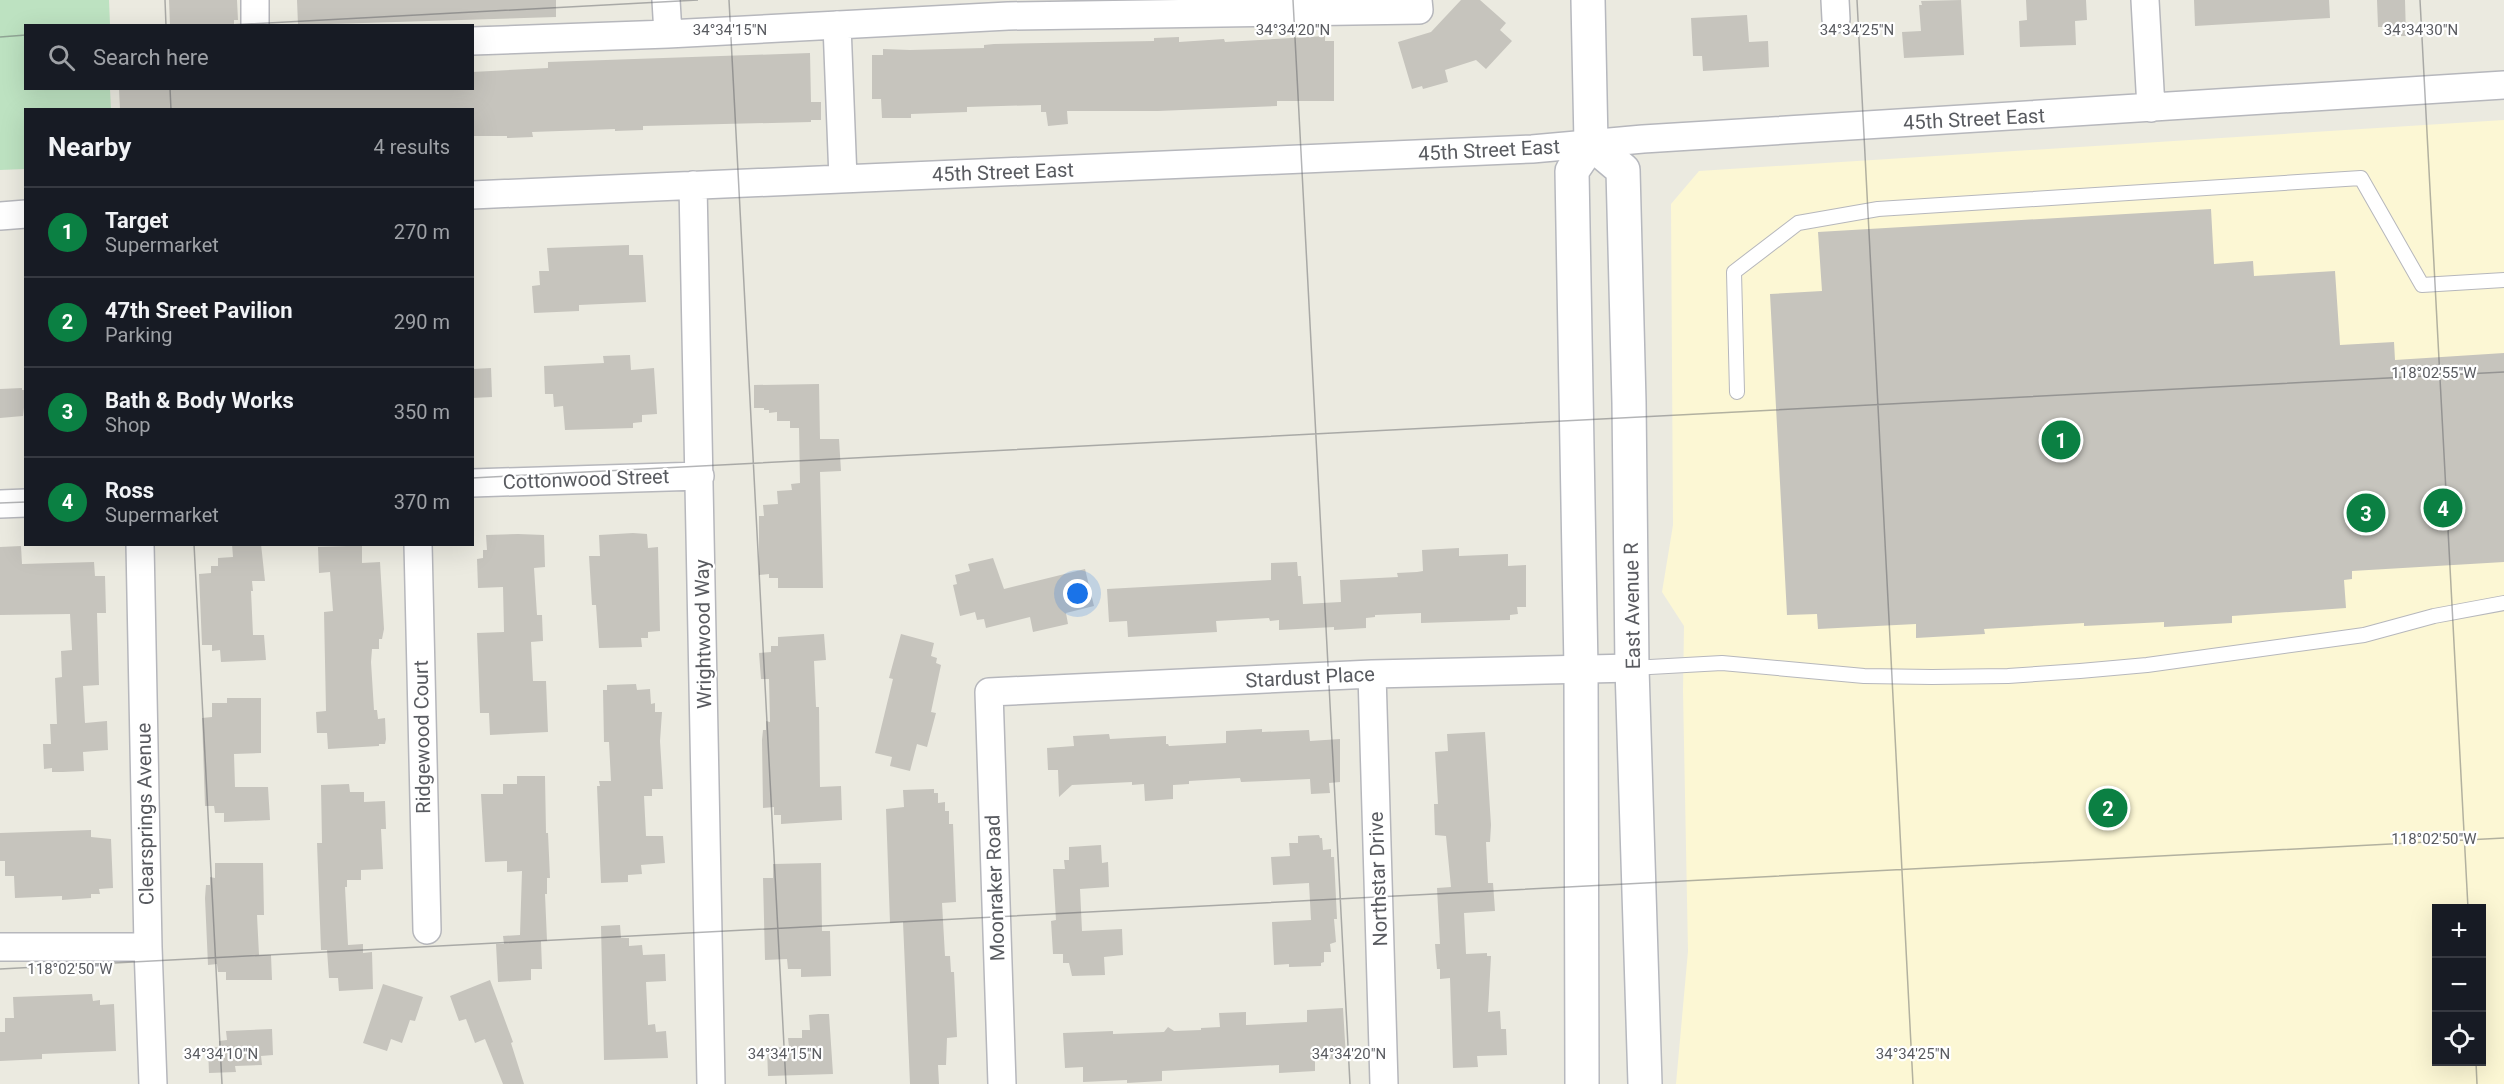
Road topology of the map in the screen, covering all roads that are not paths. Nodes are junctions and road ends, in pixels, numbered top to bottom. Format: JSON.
{"nodes":[{"id":1,"x":255,"y":0,"type":"edge"},
{"id":2,"x":666,"y":0,"type":"edge"},
{"id":3,"x":1418,"y":0,"type":"edge"},
{"id":4,"x":1588,"y":0,"type":"edge"},
{"id":5,"x":2145,"y":0,"type":"edge"},
{"id":6,"x":1007,"y":8,"type":"edge"},
{"id":7,"x":255,"y":24,"type":"edge"},
{"id":8,"x":837,"y":25,"type":"junction"},
{"id":9,"x":668,"y":34,"type":"junction"},
{"id":10,"x":474,"y":40,"type":"edge"},
{"id":11,"x":2504,"y":85,"type":"edge"},
{"id":12,"x":2151,"y":108,"type":"junction"},
{"id":13,"x":1591,"y":143,"type":"junction"},
{"id":14,"x":843,"y":179,"type":"junction"},
{"id":15,"x":693,"y":185,"type":"junction"},
{"id":16,"x":474,"y":195,"type":"edge"},
{"id":17,"x":24,"y":214,"type":"edge"},
{"id":18,"x":0,"y":216,"type":"edge"},
{"id":19,"x":2504,"y":280,"type":"edge"},
{"id":20,"x":1737,"y":392,"type":"dead end"},
{"id":21,"x":700,"y":476,"type":"junction"},
{"id":22,"x":474,"y":483,"type":"edge"},
{"id":23,"x":24,"y":503,"type":"edge"},
{"id":24,"x":0,"y":504,"type":"edge"},
{"id":25,"x":140,"y":546,"type":"edge"},
{"id":26,"x":418,"y":546,"type":"edge"},
{"id":27,"x":2504,"y":603,"type":"edge"},
{"id":28,"x":1632,"y":668,"type":"junction"},
{"id":29,"x":1581,"y":669,"type":"junction"},
{"id":30,"x":1372,"y":674,"type":"junction"},
{"id":31,"x":989,"y":692,"type":"joint"},
{"id":32,"x":427,"y":930,"type":"dead end"},
{"id":33,"x":148,"y":946,"type":"junction"},
{"id":34,"x":0,"y":948,"type":"edge"},
{"id":35,"x":153,"y":1084,"type":"edge"},
{"id":36,"x":711,"y":1084,"type":"edge"},
{"id":37,"x":1002,"y":1084,"type":"edge"},
{"id":38,"x":1384,"y":1084,"type":"edge"},
{"id":39,"x":1582,"y":1084,"type":"edge"},
{"id":40,"x":1645,"y":1084,"type":"edge"}],
"edges":[{"from":1,"to":7,"type":"street"},
{"from":2,"to":9,"type":"street"},
{"from":3,"to":6,"type":"street"},
{"from":4,"to":13,"type":"main road"},
{"from":5,"to":12,"type":"street"},
{"from":6,"to":8,"type":"street"},
{"from":8,"to":9,"type":"street"},
{"from":8,"to":14,"type":"street"},
{"from":9,"to":10,"type":"street"},
{"from":11,"to":12,"type":"street","name":"45th Street East"},
{"from":12,"to":13,"type":"street","name":"45th Street East"},
{"from":13,"to":14,"type":"street","name":"45th Street East"},
{"from":13,"to":28,"type":"main road","name":"East Avenue R"},
{"from":13,"to":29,"type":"main road"},
{"from":14,"to":15,"type":"street","name":"45th Street East"},
{"from":15,"to":16,"type":"street","name":"45th Street East"},
{"from":15,"to":21,"type":"street","name":"Wrightwood Way"},
{"from":17,"to":18,"type":"street"},
{"from":19,"to":20,"type":"lane"},
{"from":21,"to":22,"type":"street","name":"Cottonwood Street"},
{"from":21,"to":36,"type":"street","name":"Wrightwood Way"},
{"from":23,"to":24,"type":"street"},
{"from":25,"to":33,"type":"street","name":"Clearsprings Avenue"},
{"from":26,"to":32,"type":"street","name":"Ridgewood Court"},
{"from":27,"to":28,"type":"lane"},
{"from":28,"to":29,"type":"street","name":"Stardust Place"},
{"from":28,"to":40,"type":"main road","name":"East Avenue R"},
{"from":29,"to":30,"type":"street","name":"Stardust Place"},
{"from":29,"to":39,"type":"main road"},
{"from":30,"to":31,"type":"street","name":"Stardust Place"},
{"from":30,"to":38,"type":"street","name":"Northstar Drive"},
{"from":31,"to":37,"type":"street","name":"Moonraker Road"},
{"from":33,"to":34,"type":"street"},
{"from":33,"to":35,"type":"street","name":"Clearsprings Avenue"}]}
